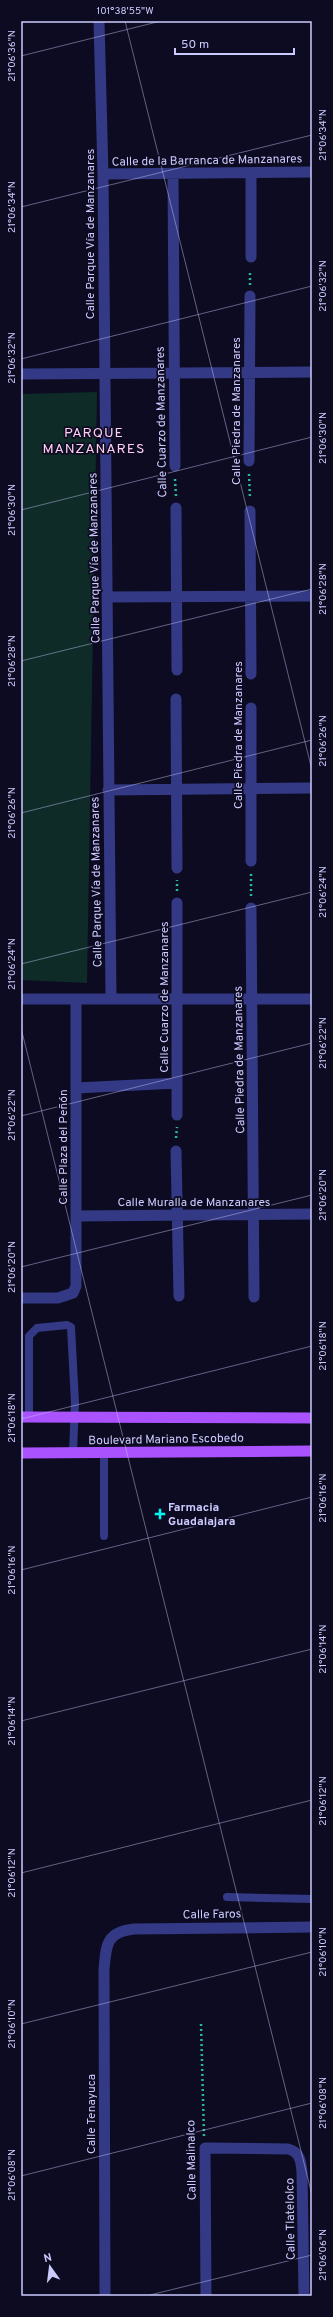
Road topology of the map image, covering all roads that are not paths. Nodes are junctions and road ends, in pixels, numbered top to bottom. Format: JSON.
{"nodes":[{"id":1,"x":100,"y":21,"type":"edge"},
{"id":2,"x":312,"y":172,"type":"edge"},
{"id":3,"x":103,"y":174,"type":"junction"},
{"id":4,"x":173,"y":174,"type":"junction"},
{"id":5,"x":251,"y":174,"type":"junction"},
{"id":6,"x":251,"y":257,"type":"road end"},
{"id":7,"x":250,"y":296,"type":"road end"},
{"id":8,"x":312,"y":372,"type":"edge"},
{"id":9,"x":104,"y":373,"type":"junction"},
{"id":10,"x":173,"y":373,"type":"junction"},
{"id":11,"x":248,"y":373,"type":"junction"},
{"id":12,"x":21,"y":374,"type":"edge"},
{"id":13,"x":249,"y":461,"type":"road end"},
{"id":14,"x":175,"y":466,"type":"road end"},
{"id":15,"x":176,"y":508,"type":"road end"},
{"id":16,"x":250,"y":511,"type":"road end"},
{"id":17,"x":312,"y":596,"type":"edge"},
{"id":18,"x":108,"y":597,"type":"junction"},
{"id":19,"x":178,"y":597,"type":"junction"},
{"id":20,"x":251,"y":598,"type":"junction"},
{"id":21,"x":177,"y":670,"type":"dead end"},
{"id":22,"x":251,"y":674,"type":"dead end"},
{"id":23,"x":176,"y":699,"type":"dead end"},
{"id":24,"x":251,"y":708,"type":"dead end"},
{"id":25,"x":251,"y":788,"type":"junction"},
{"id":26,"x":312,"y":788,"type":"edge"},
{"id":27,"x":177,"y":789,"type":"junction"},
{"id":28,"x":108,"y":790,"type":"junction"},
{"id":29,"x":251,"y":861,"type":"road end"},
{"id":30,"x":177,"y":868,"type":"road end"},
{"id":31,"x":177,"y":903,"type":"road end"},
{"id":32,"x":251,"y":908,"type":"road end"},
{"id":33,"x":111,"y":999,"type":"junction"},
{"id":34,"x":178,"y":999,"type":"junction"},
{"id":35,"x":312,"y":999,"type":"edge"},
{"id":36,"x":21,"y":1000,"type":"edge"},
{"id":37,"x":76,"y":1000,"type":"junction"},
{"id":38,"x":251,"y":1000,"type":"junction"},
{"id":39,"x":177,"y":1083,"type":"junction"},
{"id":40,"x":76,"y":1088,"type":"junction"},
{"id":41,"x":177,"y":1115,"type":"road end"},
{"id":42,"x":176,"y":1151,"type":"road end"},
{"id":43,"x":177,"y":1214,"type":"junction"},
{"id":44,"x":255,"y":1214,"type":"junction"},
{"id":45,"x":312,"y":1214,"type":"edge"},
{"id":46,"x":76,"y":1216,"type":"junction"},
{"id":47,"x":179,"y":1296,"type":"dead end"},
{"id":48,"x":254,"y":1297,"type":"dead end"},
{"id":49,"x":21,"y":1298,"type":"edge"},
{"id":50,"x":74,"y":1416,"type":"junction"},
{"id":51,"x":25,"y":1417,"type":"edge"},
{"id":52,"x":312,"y":1418,"type":"edge"},
{"id":53,"x":312,"y":1450,"type":"edge"},
{"id":54,"x":73,"y":1452,"type":"junction"},
{"id":55,"x":21,"y":1453,"type":"edge"},
{"id":56,"x":104,"y":1453,"type":"junction"},
{"id":57,"x":104,"y":1536,"type":"dead end"},
{"id":58,"x":227,"y":1897,"type":"dead end"},
{"id":59,"x":312,"y":1898,"type":"edge"},
{"id":60,"x":312,"y":1927,"type":"edge"},
{"id":61,"x":114,"y":1934,"type":"joint"},
{"id":62,"x":205,"y":2148,"type":"joint"},
{"id":63,"x":105,"y":2296,"type":"edge"},
{"id":64,"x":206,"y":2296,"type":"edge"},
{"id":65,"x":304,"y":2296,"type":"edge"}],
"edges":[{"from":1,"to":3,"type":"street","name":"Calle Parque Vía de Manzanares"},
{"from":2,"to":5,"type":"street","name":"Calle de la Barranca de Manzanares"},
{"from":3,"to":4,"type":"street","name":"Calle de la Barranca de Manzanares"},
{"from":3,"to":9,"type":"street","name":"Calle Parque Vía de Manzanares"},
{"from":4,"to":5,"type":"street","name":"Calle de la Barranca de Manzanares"},
{"from":4,"to":10,"type":"street","name":"Calle Cuarzo de Manzanares"},
{"from":5,"to":6,"type":"street"},
{"from":7,"to":11,"type":"street","name":"Calle Piedra de Manzanares"},
{"from":8,"to":11,"type":"street"},
{"from":9,"to":10,"type":"street"},
{"from":9,"to":12,"type":"street"},
{"from":9,"to":18,"type":"street","name":"Calle Parque Vía de Manzanares"},
{"from":10,"to":11,"type":"street"},
{"from":10,"to":14,"type":"street","name":"Calle Cuarzo de Manzanares"},
{"from":11,"to":13,"type":"street","name":"Calle Piedra de Manzanares"},
{"from":15,"to":19,"type":"street","name":"Calle Cuarzo de Manzanares"},
{"from":16,"to":20,"type":"street","name":"Calle Piedra de Manzanares"},
{"from":17,"to":20,"type":"street"},
{"from":18,"to":19,"type":"street"},
{"from":18,"to":28,"type":"street","name":"Calle Parque Vía de Manzanares"},
{"from":19,"to":20,"type":"street"},
{"from":19,"to":21,"type":"street","name":"Calle Cuarzo de Manzanares"},
{"from":20,"to":22,"type":"street","name":"Calle Piedra de Manzanares"},
{"from":23,"to":27,"type":"street"},
{"from":24,"to":25,"type":"street","name":"Calle Piedra de Manzanares"},
{"from":25,"to":26,"type":"street"},
{"from":25,"to":27,"type":"street"},
{"from":25,"to":29,"type":"street","name":"Calle Piedra de Manzanares"},
{"from":27,"to":28,"type":"street"},
{"from":27,"to":30,"type":"street"},
{"from":28,"to":33,"type":"street","name":"Calle Parque Vía de Manzanares"},
{"from":31,"to":34,"type":"street","name":"Calle Cuarzo de Manzanares"},
{"from":32,"to":38,"type":"street","name":"Calle Piedra de Manzanares"},
{"from":33,"to":34,"type":"street"},
{"from":33,"to":37,"type":"street"},
{"from":34,"to":38,"type":"street"},
{"from":34,"to":39,"type":"street","name":"Calle Cuarzo de Manzanares"},
{"from":35,"to":38,"type":"street"},
{"from":36,"to":37,"type":"street"},
{"from":37,"to":40,"type":"street","name":"Calle Plaza del Peñón"},
{"from":38,"to":44,"type":"street","name":"Calle Piedra de Manzanares"},
{"from":39,"to":40,"type":"street"},
{"from":39,"to":41,"type":"street","name":"Calle Cuarzo de Manzanares"},
{"from":40,"to":46,"type":"street","name":"Calle Plaza del Peñón"},
{"from":42,"to":43,"type":"street"},
{"from":43,"to":44,"type":"street","name":"Calle Muralla de Manzanares"},
{"from":43,"to":46,"type":"street","name":"Calle Muralla de Manzanares"},
{"from":43,"to":47,"type":"street"},
{"from":44,"to":45,"type":"street","name":"Calle Muralla de Manzanares"},
{"from":44,"to":48,"type":"street","name":"Calle Piedra de Manzanares"},
{"from":46,"to":49,"type":"street","name":"Calle Plaza del Peñón"},
{"from":50,"to":51,"type":"main road","name":"Boulevard Mariano Escobedo"},
{"from":50,"to":51,"type":"lane"},
{"from":50,"to":52,"type":"main road","name":"Boulevard Mariano Escobedo"},
{"from":50,"to":54,"type":"lane"},
{"from":53,"to":56,"type":"main road","name":"Boulevard Mariano Escobedo"},
{"from":54,"to":55,"type":"main road","name":"Boulevard Mariano Escobedo"},
{"from":54,"to":56,"type":"main road","name":"Boulevard Mariano Escobedo"},
{"from":56,"to":57,"type":"lane"},
{"from":58,"to":59,"type":"lane"},
{"from":60,"to":61,"type":"street","name":"Calle Faros"},
{"from":61,"to":63,"type":"street","name":"Calle Tenayuca"},
{"from":62,"to":64,"type":"street","name":"Calle Malinalco"},
{"from":62,"to":65,"type":"street","name":"Calle Tlatelolco"}]}
